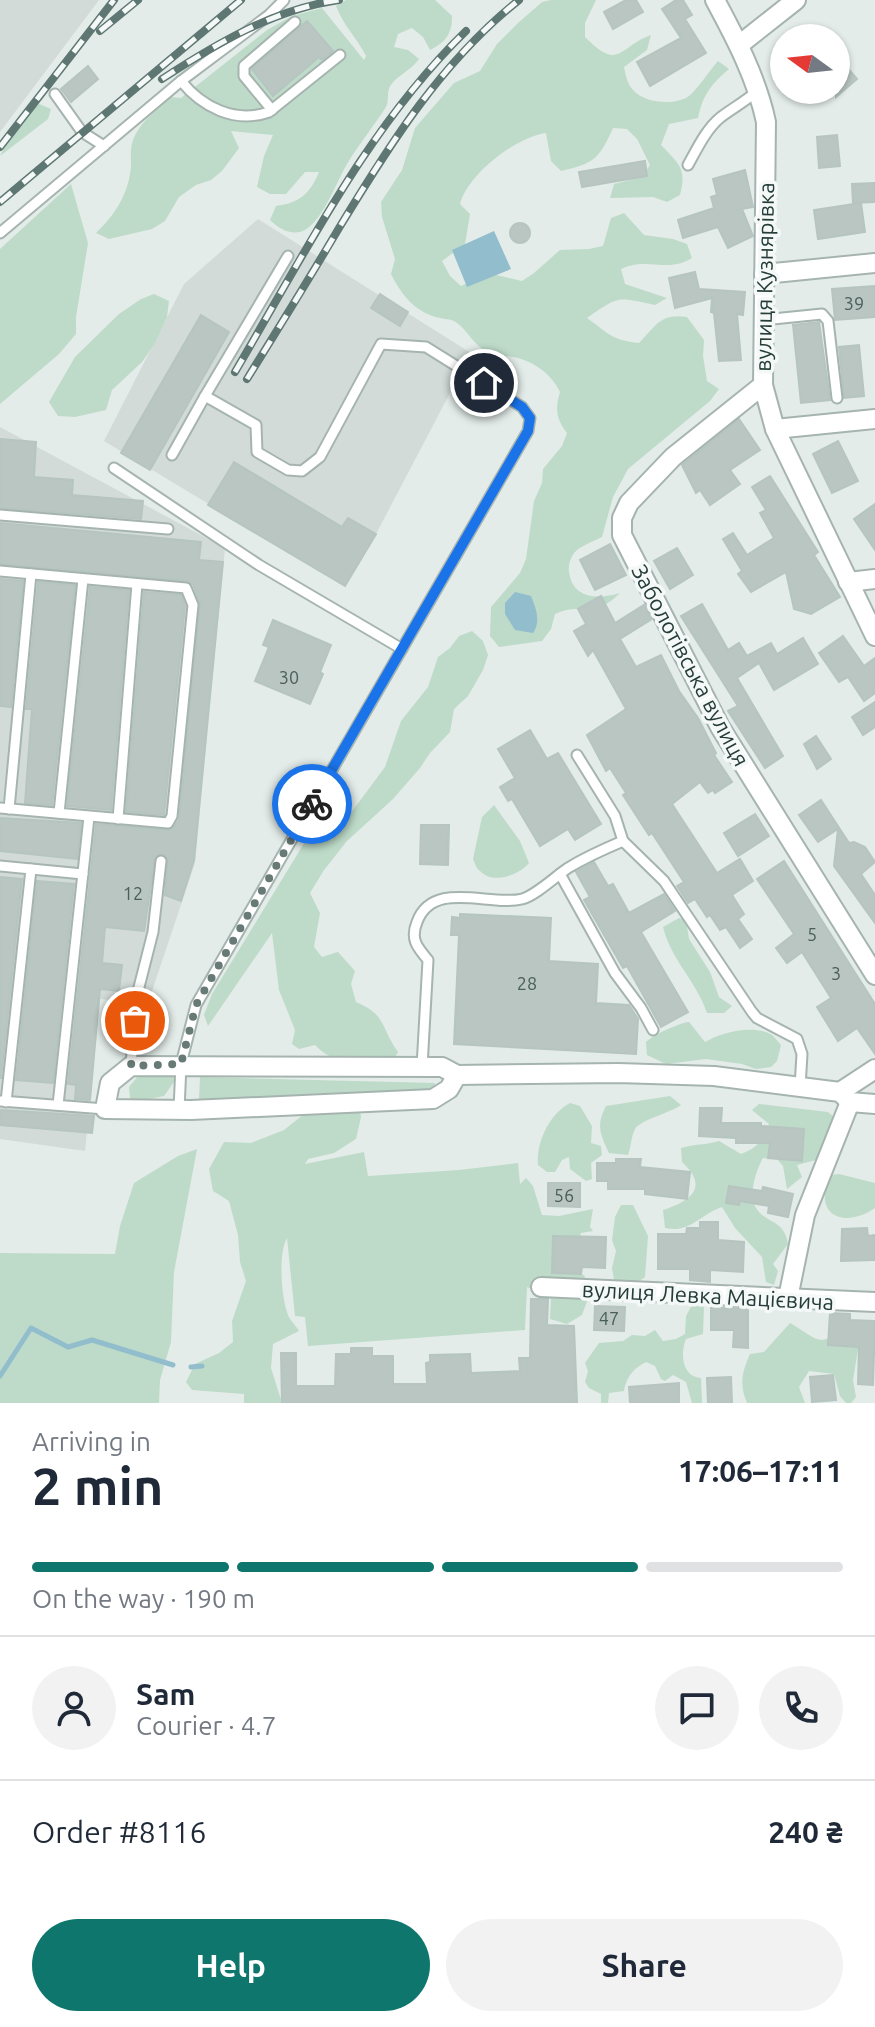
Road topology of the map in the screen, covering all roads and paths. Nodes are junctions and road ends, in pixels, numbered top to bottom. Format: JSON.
{"nodes":[{"id":1,"x":284,"y":0,"type":"edge"},
{"id":2,"x":715,"y":0,"type":"edge"},
{"id":3,"x":796,"y":0,"type":"edge"},
{"id":4,"x":295,"y":22,"type":"dead end"},
{"id":5,"x":739,"y":45,"type":"junction"},
{"id":6,"x":340,"y":55,"type":"dead end"},
{"id":7,"x":181,"y":81,"type":"junction"},
{"id":8,"x":757,"y":91,"type":"junction"},
{"id":9,"x":55,"y":94,"type":"dead end"},
{"id":10,"x":272,"y":110,"type":"junction"},
{"id":11,"x":104,"y":146,"type":"junction"},
{"id":12,"x":688,"y":165,"type":"dead end"},
{"id":13,"x":0,"y":233,"type":"edge"},
{"id":14,"x":288,"y":256,"type":"dead end"},
{"id":15,"x":875,"y":263,"type":"edge"},
{"id":16,"x":764,"y":274,"type":"junction"},
{"id":17,"x":763,"y":320,"type":"junction"},
{"id":18,"x":763,"y":385,"type":"junction"},
{"id":19,"x":205,"y":396,"type":"junction"},
{"id":20,"x":837,"y":398,"type":"dead end"},
{"id":21,"x":875,"y":419,"type":"edge"},
{"id":22,"x":775,"y":429,"type":"junction"},
{"id":23,"x":172,"y":455,"type":"dead end"},
{"id":24,"x":114,"y":468,"type":"dead end"},
{"id":25,"x":0,"y":515,"type":"edge"},
{"id":26,"x":168,"y":529,"type":"dead end"},
{"id":27,"x":0,"y":571,"type":"edge"},
{"id":28,"x":31,"y":574,"type":"junction"},
{"id":29,"x":83,"y":579,"type":"junction"},
{"id":30,"x":875,"y":579,"type":"edge"},
{"id":31,"x":848,"y":582,"type":"junction"},
{"id":32,"x":137,"y":584,"type":"junction"},
{"id":33,"x":875,"y":636,"type":"edge"},
{"id":34,"x":402,"y":649,"type":"junction"},
{"id":35,"x":577,"y":755,"type":"dead end"},
{"id":36,"x":5,"y":808,"type":"edge"},
{"id":37,"x":59,"y":813,"type":"junction"},
{"id":38,"x":89,"y":817,"type":"junction"},
{"id":39,"x":118,"y":819,"type":"junction"},
{"id":40,"x":623,"y":841,"type":"junction"},
{"id":41,"x":161,"y":861,"type":"dead end"},
{"id":42,"x":0,"y":866,"type":"edge"},
{"id":43,"x":31,"y":869,"type":"junction"},
{"id":44,"x":83,"y":874,"type":"junction"},
{"id":45,"x":560,"y":874,"type":"junction"},
{"id":46,"x":875,"y":975,"type":"edge"},
{"id":47,"x":653,"y":1030,"type":"dead end"},
{"id":48,"x":181,"y":1064,"type":"junction"},
{"id":49,"x":131,"y":1066,"type":"junction"},
{"id":50,"x":422,"y":1067,"type":"junction"},
{"id":51,"x":875,"y":1069,"type":"edge"},
{"id":52,"x":457,"y":1075,"type":"junction"},
{"id":53,"x":800,"y":1087,"type":"junction"},
{"id":54,"x":845,"y":1097,"type":"junction"},
{"id":55,"x":3,"y":1101,"type":"edge"},
{"id":56,"x":875,"y":1104,"type":"edge"},
{"id":57,"x":58,"y":1105,"type":"junction"},
{"id":58,"x":105,"y":1109,"type":"junction"},
{"id":59,"x":179,"y":1110,"type":"junction"},
{"id":60,"x":541,"y":1287,"type":"dead end"},
{"id":61,"x":788,"y":1298,"type":"junction"},
{"id":62,"x":875,"y":1302,"type":"edge"}],
"edges":[{"from":1,"to":7,"type":"lane"},
{"from":2,"to":5,"type":"street","name":"вулиця Кузнярівка"},
{"from":3,"to":5,"type":"street"},
{"from":4,"to":10,"type":"lane"},
{"from":5,"to":8,"type":"street","name":"вулиця Кузнярівка"},
{"from":6,"to":10,"type":"lane"},
{"from":7,"to":10,"type":"lane"},
{"from":7,"to":11,"type":"lane"},
{"from":8,"to":12,"type":"lane"},
{"from":8,"to":16,"type":"street","name":"вулиця Кузнярівка"},
{"from":9,"to":11,"type":"lane"},
{"from":11,"to":13,"type":"lane"},
{"from":14,"to":19,"type":"lane"},
{"from":15,"to":16,"type":"street"},
{"from":16,"to":17,"type":"street","name":"вулиця Кузнярівка"},
{"from":17,"to":18,"type":"street","name":"вулиця Кузнярівка"},
{"from":17,"to":20,"type":"lane"},
{"from":18,"to":22,"type":"street","name":"вулиця Кузнярівка"},
{"from":18,"to":46,"type":"street","name":"Заболотівська вулиця"},
{"from":19,"to":23,"type":"lane"},
{"from":19,"to":34,"type":"lane"},
{"from":21,"to":22,"type":"street"},
{"from":22,"to":31,"type":"street","name":"вулиця Кузнярівка"},
{"from":24,"to":34,"type":"lane"},
{"from":25,"to":26,"type":"lane"},
{"from":27,"to":28,"type":"lane"},
{"from":28,"to":29,"type":"lane"},
{"from":28,"to":36,"type":"lane"},
{"from":29,"to":32,"type":"lane"},
{"from":29,"to":37,"type":"lane"},
{"from":30,"to":31,"type":"street"},
{"from":31,"to":33,"type":"street","name":"вулиця Кузнярівка"},
{"from":32,"to":39,"type":"lane"},
{"from":32,"to":39,"type":"lane"},
{"from":34,"to":48,"type":"lane"},
{"from":35,"to":40,"type":"lane"},
{"from":36,"to":37,"type":"lane"},
{"from":37,"to":38,"type":"lane"},
{"from":38,"to":39,"type":"lane"},
{"from":38,"to":44,"type":"lane"},
{"from":40,"to":45,"type":"lane"},
{"from":40,"to":53,"type":"lane"},
{"from":41,"to":49,"type":"lane"},
{"from":42,"to":43,"type":"lane"},
{"from":43,"to":44,"type":"lane"},
{"from":43,"to":55,"type":"lane"},
{"from":44,"to":57,"type":"lane"},
{"from":45,"to":47,"type":"lane"},
{"from":45,"to":50,"type":"lane"},
{"from":48,"to":49,"type":"street"},
{"from":48,"to":50,"type":"street"},
{"from":48,"to":59,"type":"lane"},
{"from":49,"to":58,"type":"street"},
{"from":50,"to":52,"type":"street"},
{"from":51,"to":54,"type":"street"},
{"from":52,"to":53,"type":"street"},
{"from":52,"to":59,"type":"street"},
{"from":53,"to":54,"type":"street"},
{"from":54,"to":56,"type":"street"},
{"from":54,"to":61,"type":"street"},
{"from":55,"to":57,"type":"lane"},
{"from":57,"to":58,"type":"lane"},
{"from":58,"to":59,"type":"street"},
{"from":60,"to":61,"type":"street","name":"вулиця Левка Мацієвича"},
{"from":61,"to":62,"type":"street","name":"вулиця Левка Мацієвича"}]}
